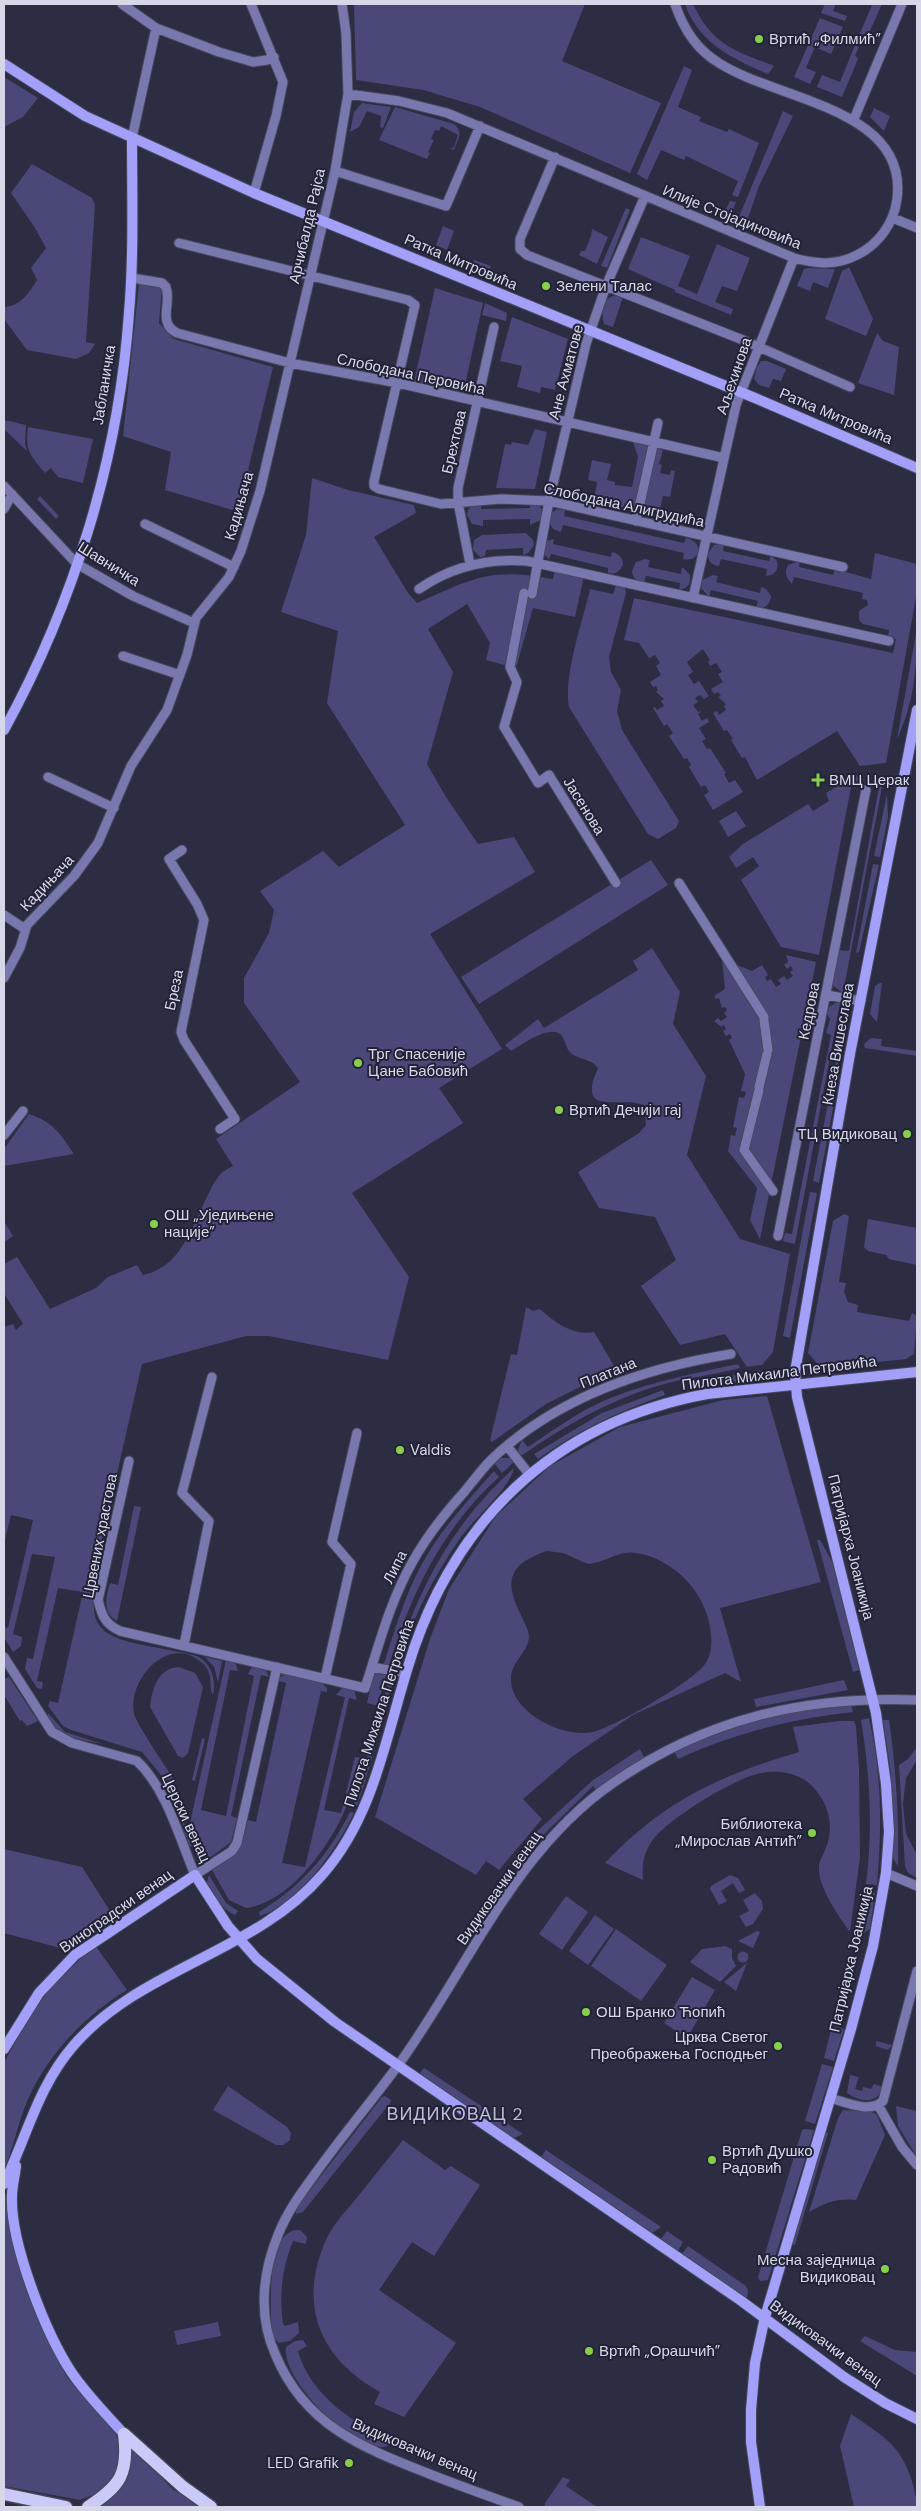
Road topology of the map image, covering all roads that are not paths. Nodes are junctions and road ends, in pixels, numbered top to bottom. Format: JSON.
{"nodes":[{"id":1,"x":122,"y":4,"type":"edge"},
{"id":2,"x":251,"y":4,"type":"edge"},
{"id":3,"x":342,"y":4,"type":"edge"},
{"id":4,"x":674,"y":4,"type":"edge"},
{"id":5,"x":902,"y":4,"type":"edge"},
{"id":6,"x":156,"y":28,"type":"junction"},
{"id":7,"x":274,"y":57,"type":"junction"},
{"id":8,"x":4,"y":64,"type":"edge"},
{"id":9,"x":348,"y":94,"type":"junction"},
{"id":10,"x":854,"y":120,"type":"junction"},
{"id":11,"x":480,"y":126,"type":"junction"},
{"id":12,"x":132,"y":138,"type":"junction"},
{"id":13,"x":555,"y":157,"type":"junction"},
{"id":14,"x":335,"y":171,"type":"junction"},
{"id":15,"x":254,"y":193,"type":"junction"},
{"id":16,"x":645,"y":196,"type":"junction"},
{"id":17,"x":893,"y":218,"type":"junction"},
{"id":18,"x":323,"y":221,"type":"junction"},
{"id":19,"x":917,"y":228,"type":"edge"},
{"id":20,"x":179,"y":243,"type":"dead end"},
{"id":21,"x":794,"y":258,"type":"junction"},
{"id":22,"x":310,"y":277,"type":"junction"},
{"id":23,"x":132,"y":278,"type":"junction"},
{"id":24,"x":606,"y":286,"type":"junction"},
{"id":25,"x":494,"y":327,"type":"dead end"},
{"id":26,"x":590,"y":331,"type":"junction"},
{"id":27,"x":758,"y":347,"type":"junction"},
{"id":28,"x":290,"y":363,"type":"junction"},
{"id":29,"x":398,"y":383,"type":"junction"},
{"id":30,"x":850,"y":387,"type":"dead end"},
{"id":31,"x":740,"y":392,"type":"junction"},
{"id":32,"x":478,"y":402,"type":"junction"},
{"id":33,"x":567,"y":422,"type":"junction"},
{"id":34,"x":658,"y":423,"type":"dead end"},
{"id":35,"x":654,"y":443,"type":"junction"},
{"id":36,"x":268,"y":452,"type":"joint"},
{"id":37,"x":724,"y":458,"type":"junction"},
{"id":38,"x":917,"y":468,"type":"edge"},
{"id":39,"x":4,"y":486,"type":"edge"},
{"id":40,"x":12,"y":494,"type":"junction"},
{"id":41,"x":458,"y":502,"type":"junction"},
{"id":42,"x":549,"y":502,"type":"junction"},
{"id":43,"x":4,"y":509,"type":"edge"},
{"id":44,"x":636,"y":521,"type":"junction"},
{"id":45,"x":145,"y":524,"type":"dead end"},
{"id":46,"x":707,"y":538,"type":"junction"},
{"id":47,"x":537,"y":562,"type":"junction"},
{"id":48,"x":77,"y":564,"type":"junction"},
{"id":49,"x":470,"y":564,"type":"junction"},
{"id":50,"x":234,"y":567,"type":"junction"},
{"id":51,"x":842,"y":568,"type":"dead end"},
{"id":52,"x":419,"y":589,"type":"dead end"},
{"id":53,"x":693,"y":598,"type":"junction"},
{"id":54,"x":194,"y":623,"type":"junction"},
{"id":55,"x":889,"y":641,"type":"dead end"},
{"id":56,"x":123,"y":656,"type":"dead end"},
{"id":57,"x":180,"y":675,"type":"junction"},
{"id":58,"x":917,"y":710,"type":"edge"},
{"id":59,"x":4,"y":730,"type":"edge"},
{"id":60,"x":48,"y":777,"type":"dead end"},
{"id":61,"x":866,"y":790,"type":"dead end"},
{"id":62,"x":114,"y":808,"type":"junction"},
{"id":63,"x":182,"y":850,"type":"dead end"},
{"id":64,"x":616,"y":883,"type":"dead end"},
{"id":65,"x":680,"y":883,"type":"dead end"},
{"id":66,"x":4,"y":915,"type":"edge"},
{"id":67,"x":25,"y":929,"type":"junction"},
{"id":68,"x":4,"y":978,"type":"edge"},
{"id":69,"x":826,"y":995,"type":"junction"},
{"id":70,"x":861,"y":1001,"type":"junction"},
{"id":71,"x":23,"y":1111,"type":"dead end"},
{"id":72,"x":220,"y":1129,"type":"dead end"},
{"id":73,"x":4,"y":1135,"type":"edge"},
{"id":74,"x":772,"y":1191,"type":"dead end"},
{"id":75,"x":778,"y":1236,"type":"dead end"},
{"id":76,"x":731,"y":1354,"type":"dead end"},
{"id":77,"x":917,"y":1372,"type":"edge"},
{"id":78,"x":212,"y":1377,"type":"dead end"},
{"id":79,"x":795,"y":1384,"type":"junction"},
{"id":80,"x":356,"y":1433,"type":"dead end"},
{"id":81,"x":507,"y":1446,"type":"junction"},
{"id":82,"x":129,"y":1461,"type":"dead end"},
{"id":83,"x":529,"y":1474,"type":"junction"},
{"id":84,"x":184,"y":1645,"type":"junction"},
{"id":85,"x":234,"y":1656,"type":"joint"},
{"id":86,"x":4,"y":1658,"type":"edge"},
{"id":87,"x":372,"y":1666,"type":"junction"},
{"id":88,"x":277,"y":1668,"type":"junction"},
{"id":89,"x":406,"y":1674,"type":"junction"},
{"id":90,"x":325,"y":1678,"type":"junction"},
{"id":91,"x":873,"y":1698,"type":"junction"},
{"id":92,"x":917,"y":1700,"type":"edge"},
{"id":93,"x":886,"y":1873,"type":"junction"},
{"id":94,"x":195,"y":1874,"type":"junction"},
{"id":95,"x":917,"y":1886,"type":"edge"},
{"id":96,"x":238,"y":1939,"type":"junction"},
{"id":97,"x":917,"y":1971,"type":"edge"},
{"id":98,"x":4,"y":2049,"type":"edge"},
{"id":99,"x":397,"y":2067,"type":"junction"},
{"id":100,"x":830,"y":2098,"type":"junction"},
{"id":101,"x":881,"y":2102,"type":"junction"},
{"id":102,"x":18,"y":2155,"type":"junction"},
{"id":103,"x":917,"y":2165,"type":"edge"},
{"id":104,"x":4,"y":2184,"type":"edge"},
{"id":105,"x":765,"y":2317,"type":"junction"},
{"id":106,"x":917,"y":2419,"type":"edge"},
{"id":107,"x":124,"y":2434,"type":"junction"},
{"id":108,"x":4,"y":2494,"type":"edge"},
{"id":109,"x":24,"y":2502,"type":"edge"},
{"id":110,"x":66,"y":2507,"type":"edge"},
{"id":111,"x":88,"y":2507,"type":"edge"},
{"id":112,"x":211,"y":2507,"type":"edge"},
{"id":113,"x":519,"y":2507,"type":"edge"},
{"id":114,"x":760,"y":2507,"type":"edge"}],
"edges":[{"from":1,"to":6,"type":"street"},
{"from":2,"to":7,"type":"street"},
{"from":3,"to":9,"type":"street","name":"Арчибалда Рајса"},
{"from":4,"to":10,"type":"street","name":"Илије Стојадиновића"},
{"from":5,"to":10,"type":"street"},
{"from":6,"to":7,"type":"street"},
{"from":6,"to":12,"type":"street","name":"Јабланичка"},
{"from":7,"to":15,"type":"street"},
{"from":8,"to":12,"type":"main road","name":"Ратка Митровића"},
{"from":9,"to":11,"type":"street","name":"Илије Стојадиновића"},
{"from":9,"to":14,"type":"street","name":"Арчибалда Рајса"},
{"from":10,"to":17,"type":"street","name":"Илије Стојадиновића"},
{"from":11,"to":13,"type":"street","name":"Илије Стојадиновића"},
{"from":11,"to":14,"type":"street"},
{"from":12,"to":15,"type":"main road","name":"Ратка Митровића"},
{"from":12,"to":23,"type":"main road","name":"Јабланичка"},
{"from":13,"to":16,"type":"street","name":"Илије Стојадиновића"},
{"from":13,"to":24,"type":"street"},
{"from":14,"to":18,"type":"street","name":"Арчибалда Рајса"},
{"from":15,"to":18,"type":"main road","name":"Ратка Митровића"},
{"from":16,"to":21,"type":"street","name":"Илије Стојадиновића"},
{"from":16,"to":24,"type":"street","name":"Ане Ахматове"},
{"from":17,"to":19,"type":"street"},
{"from":17,"to":21,"type":"street","name":"Илије Стојадиновића"},
{"from":18,"to":22,"type":"street","name":"Арчибалда Рајса"},
{"from":18,"to":26,"type":"main road","name":"Ратка Митровића"},
{"from":20,"to":22,"type":"street"},
{"from":21,"to":27,"type":"street","name":"Аљехинова"},
{"from":22,"to":28,"type":"street","name":"Арчибалда Рајса"},
{"from":22,"to":29,"type":"street"},
{"from":23,"to":28,"type":"street","name":"Слободана Перовића"},
{"from":23,"to":48,"type":"main road","name":"Јабланичка"},
{"from":24,"to":26,"type":"street","name":"Ане Ахматове"},
{"from":24,"to":27,"type":"street"},
{"from":25,"to":32,"type":"street","name":"Брехтова"},
{"from":26,"to":31,"type":"main road","name":"Ратка Митровића"},
{"from":26,"to":33,"type":"street","name":"Ане Ахматове"},
{"from":27,"to":30,"type":"street"},
{"from":27,"to":31,"type":"street","name":"Аљехинова"},
{"from":28,"to":29,"type":"street","name":"Слободана Перовића"},
{"from":28,"to":36,"type":"street","name":"Арчибалда Рајса"},
{"from":29,"to":32,"type":"street","name":"Слободана Перовића"},
{"from":29,"to":41,"type":"street","name":"Слободана Алигрудића"},
{"from":31,"to":37,"type":"street","name":"Аљехинова"},
{"from":31,"to":38,"type":"main road","name":"Ратка Митровића"},
{"from":32,"to":33,"type":"street","name":"Слободана Перовића"},
{"from":32,"to":41,"type":"street","name":"Брехтова"},
{"from":33,"to":35,"type":"street","name":"Слободана Перовића"},
{"from":33,"to":42,"type":"street","name":"Ане Ахматове"},
{"from":34,"to":35,"type":"street"},
{"from":35,"to":37,"type":"street","name":"Слободана Перовића"},
{"from":35,"to":44,"type":"street"},
{"from":36,"to":50,"type":"street","name":"Кадињача"},
{"from":37,"to":46,"type":"street","name":"Аљехинова"},
{"from":39,"to":40,"type":"street","name":"Шавничка"},
{"from":40,"to":43,"type":"street"},
{"from":40,"to":48,"type":"street","name":"Шавничка"},
{"from":41,"to":42,"type":"street","name":"Слободана Алигрудића"},
{"from":41,"to":49,"type":"street","name":"Брехтова"},
{"from":42,"to":44,"type":"street","name":"Слободана Алигрудића"},
{"from":42,"to":47,"type":"street","name":"Ане Ахматове"},
{"from":44,"to":46,"type":"street","name":"Слободана Алигрудића"},
{"from":45,"to":50,"type":"street","name":"Кадињача"},
{"from":46,"to":51,"type":"street","name":"Слободана Алигрудића"},
{"from":46,"to":53,"type":"street","name":"Аљехинова"},
{"from":47,"to":49,"type":"street"},
{"from":47,"to":53,"type":"street"},
{"from":47,"to":64,"type":"street","name":"Јасенова"},
{"from":48,"to":54,"type":"street","name":"Шавничка"},
{"from":48,"to":59,"type":"main road","name":"Јабланичка"},
{"from":49,"to":52,"type":"street"},
{"from":50,"to":54,"type":"street","name":"Кадињача"},
{"from":53,"to":55,"type":"street"},
{"from":54,"to":57,"type":"street","name":"Кадињача"},
{"from":56,"to":57,"type":"street"},
{"from":57,"to":62,"type":"street","name":"Кадињача"},
{"from":58,"to":70,"type":"main road","name":"Кнеза Вишеслава"},
{"from":60,"to":62,"type":"street"},
{"from":61,"to":69,"type":"street","name":"Кедрова"},
{"from":62,"to":67,"type":"street","name":"Кадињача"},
{"from":63,"to":72,"type":"street","name":"Бреза"},
{"from":65,"to":74,"type":"street"},
{"from":66,"to":67,"type":"street"},
{"from":67,"to":68,"type":"street","name":"Кадињача"},
{"from":69,"to":70,"type":"street"},
{"from":69,"to":75,"type":"street","name":"Кедрова"},
{"from":70,"to":79,"type":"main road","name":"Кнеза Вишеслава"},
{"from":71,"to":73,"type":"street"},
{"from":76,"to":81,"type":"street","name":"Платана"},
{"from":77,"to":79,"type":"main road","name":"Пилота Михаила Петровића"},
{"from":78,"to":84,"type":"street"},
{"from":79,"to":83,"type":"main road","name":"Пилота Михаила Петровића"},
{"from":79,"to":91,"type":"main road","name":"Патријарха Јоаникија"},
{"from":80,"to":90,"type":"street"},
{"from":81,"to":83,"type":"street"},
{"from":81,"to":87,"type":"street","name":"Липа"},
{"from":82,"to":84,"type":"street","name":"Црвених храстова"},
{"from":83,"to":89,"type":"main road","name":"Пилота Михаила Петровића"},
{"from":84,"to":85,"type":"street","name":"Црвених храстова"},
{"from":85,"to":88,"type":"street","name":"Липа"},
{"from":86,"to":94,"type":"street","name":"Церски венац"},
{"from":87,"to":89,"type":"street"},
{"from":87,"to":90,"type":"street","name":"Липа"},
{"from":88,"to":90,"type":"street","name":"Липа"},
{"from":88,"to":94,"type":"street"},
{"from":89,"to":96,"type":"main road","name":"Пилота Михаила Петровића"},
{"from":91,"to":92,"type":"street","name":"Видиковачки венац"},
{"from":91,"to":93,"type":"main road","name":"Патријарха Јоаникија"},
{"from":91,"to":99,"type":"street","name":"Видиковачки венац"},
{"from":93,"to":95,"type":"street"},
{"from":93,"to":100,"type":"main road","name":"Патријарха Јоаникија"},
{"from":94,"to":96,"type":"main road","name":"Церски венац"},
{"from":94,"to":98,"type":"main road","name":"Виноградски венац"},
{"from":96,"to":99,"type":"main road","name":"Видиковачки венац"},
{"from":96,"to":102,"type":"main road","name":"Пилота Михаила Петровића"},
{"from":97,"to":101,"type":"street"},
{"from":99,"to":105,"type":"main road","name":"Видиковачки венац"},
{"from":99,"to":113,"type":"street","name":"Видиковачки венац"},
{"from":100,"to":101,"type":"street"},
{"from":100,"to":105,"type":"main road","name":"Патријарха Јоаникија"},
{"from":101,"to":103,"type":"street"},
{"from":102,"to":104,"type":"main road","name":"Пилота Михаила Петровића"},
{"from":102,"to":107,"type":"main road","name":"Пилота Михаила Петровића"},
{"from":105,"to":106,"type":"main road","name":"Видиковачки венац"},
{"from":105,"to":114,"type":"main road","name":"Патријарха Јоаникија"},
{"from":107,"to":111,"type":"main road"},
{"from":107,"to":112,"type":"main road"},
{"from":108,"to":109,"type":"main road"},
{"from":109,"to":110,"type":"main road"}]}
